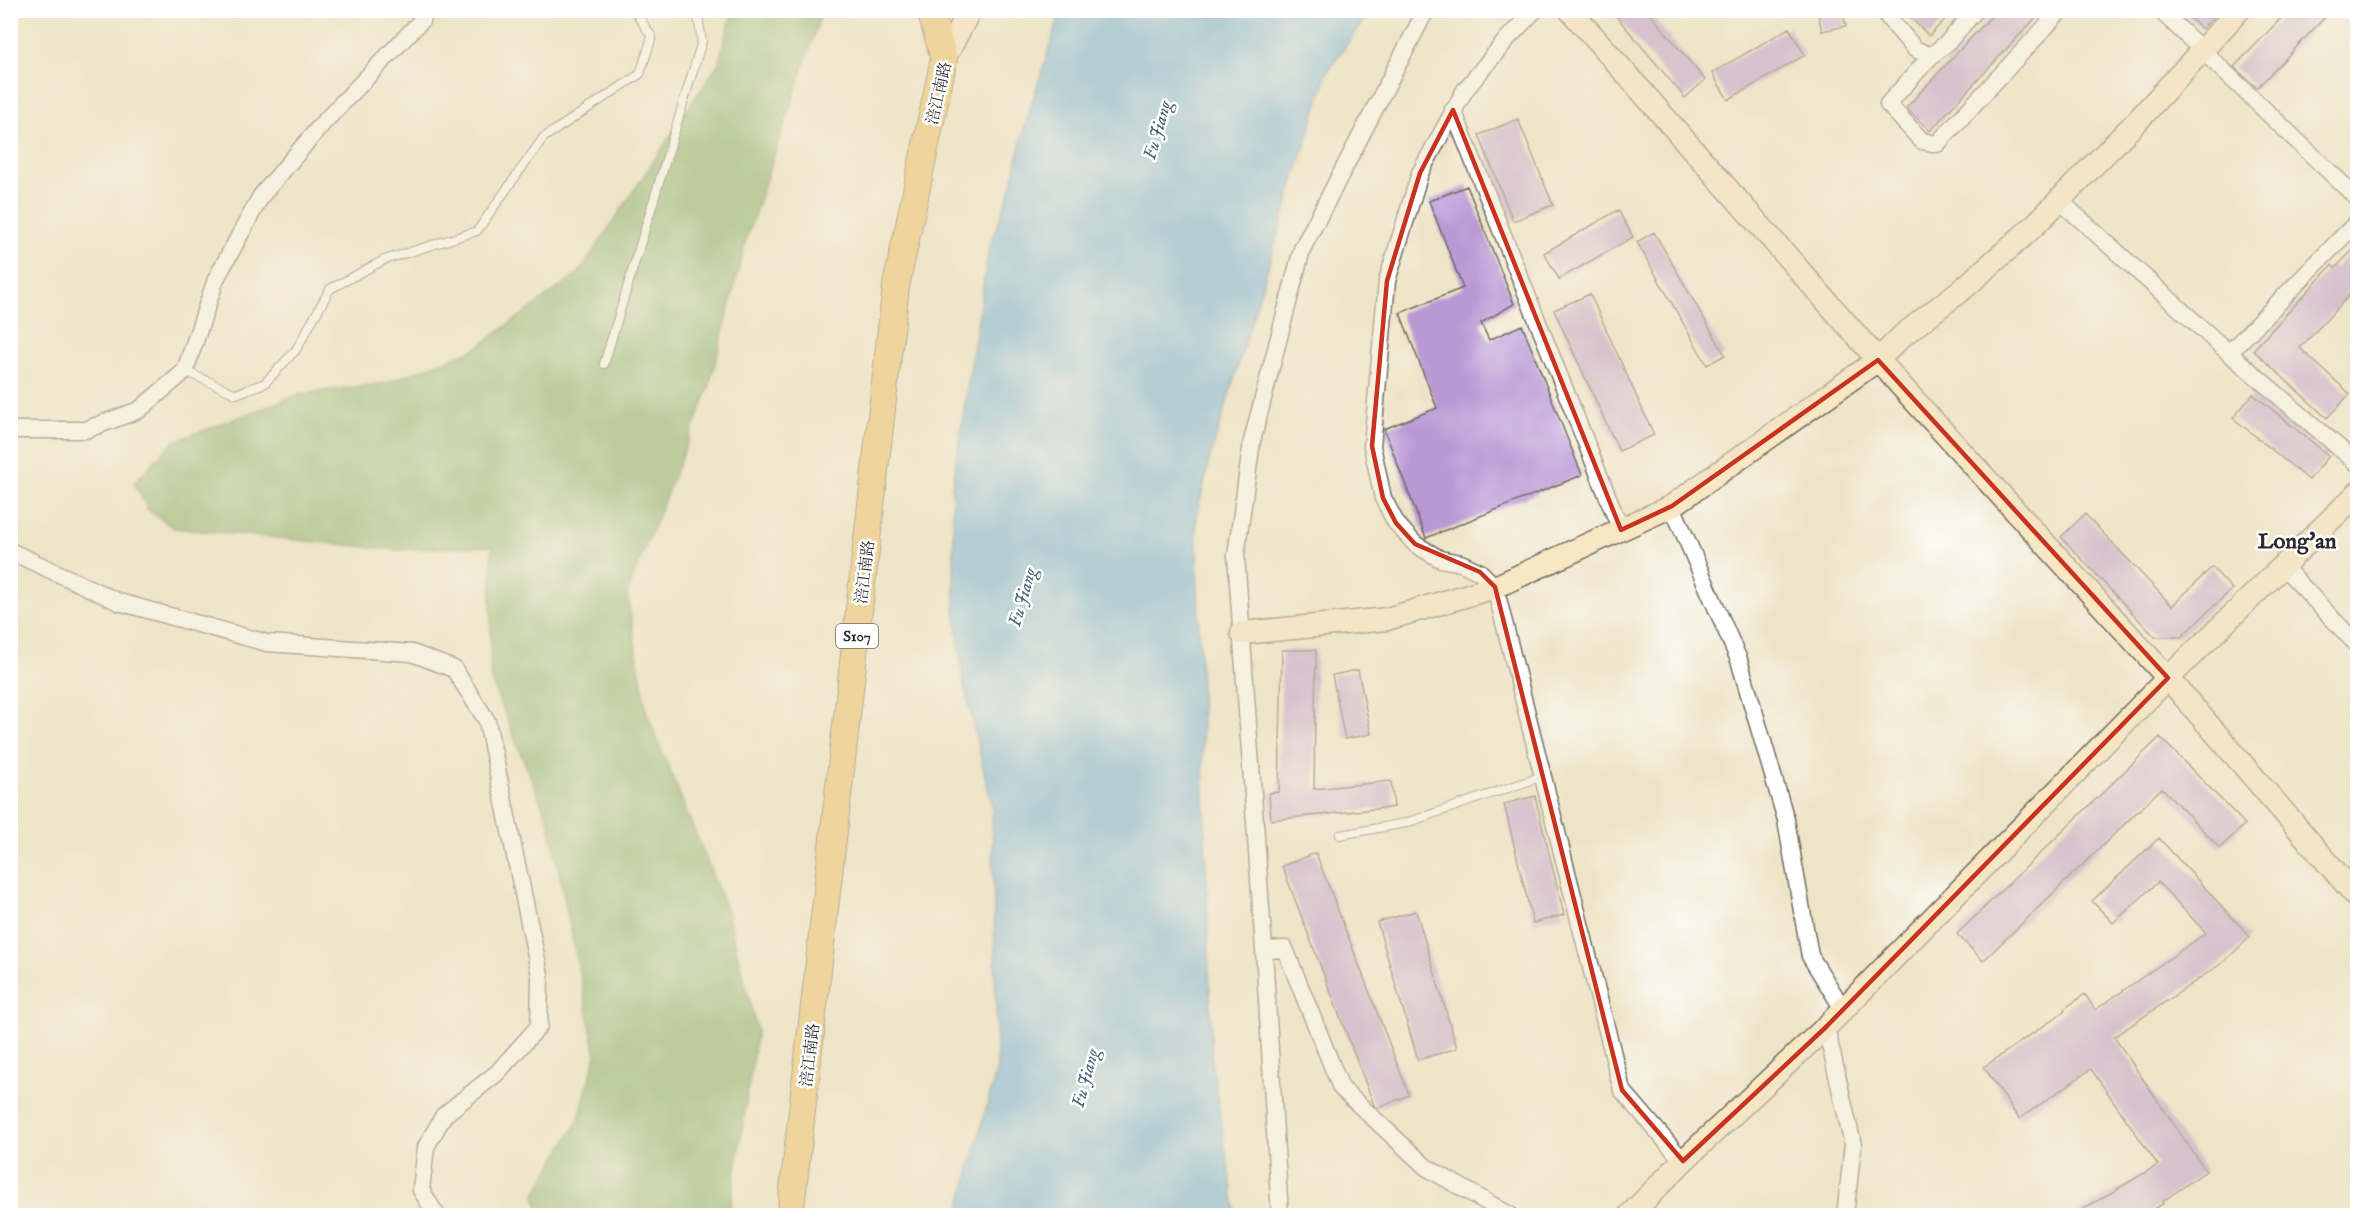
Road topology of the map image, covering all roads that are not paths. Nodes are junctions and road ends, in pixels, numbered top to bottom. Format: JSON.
{"nodes":[{"id":1,"x":427,"y":10,"type":"edge"},
{"id":2,"x":634,"y":10,"type":"edge"},
{"id":3,"x":698,"y":10,"type":"edge"},
{"id":4,"x":930,"y":10,"type":"edge"},
{"id":5,"x":970,"y":10,"type":"edge"},
{"id":6,"x":1426,"y":10,"type":"edge"},
{"id":7,"x":1534,"y":10,"type":"edge"},
{"id":8,"x":1570,"y":10,"type":"edge"},
{"id":9,"x":1882,"y":10,"type":"edge"},
{"id":10,"x":1976,"y":10,"type":"edge"},
{"id":11,"x":2061,"y":10,"type":"edge"},
{"id":12,"x":2160,"y":10,"type":"edge"},
{"id":13,"x":2239,"y":10,"type":"edge"},
{"id":14,"x":2202,"y":51,"type":"junction"},
{"id":15,"x":1931,"y":56,"type":"junction"},
{"id":16,"x":944,"y":59,"type":"junction"},
{"id":17,"x":1453,"y":110,"type":"junction"},
{"id":18,"x":2358,"y":199,"type":"edge"},
{"id":19,"x":2059,"y":200,"type":"junction"},
{"id":20,"x":2358,"y":221,"type":"edge"},
{"id":21,"x":2229,"y":353,"type":"junction"},
{"id":22,"x":1878,"y":360,"type":"junction"},
{"id":23,"x":604,"y":364,"type":"dead end"},
{"id":24,"x":185,"y":371,"type":"junction"},
{"id":25,"x":10,"y":430,"type":"edge"},
{"id":26,"x":2358,"y":464,"type":"edge"},
{"id":27,"x":2358,"y":493,"type":"edge"},
{"id":28,"x":1672,"y":506,"type":"junction"},
{"id":29,"x":1621,"y":530,"type":"junction"},
{"id":30,"x":10,"y":551,"type":"edge"},
{"id":31,"x":2282,"y":565,"type":"junction"},
{"id":32,"x":1495,"y":587,"type":"junction"},
{"id":33,"x":1242,"y":633,"type":"junction"},
{"id":34,"x":2358,"y":646,"type":"edge"},
{"id":35,"x":2168,"y":678,"type":"junction"},
{"id":36,"x":1543,"y":776,"type":"junction"},
{"id":37,"x":1340,"y":835,"type":"dead end"},
{"id":38,"x":2358,"y":898,"type":"edge"},
{"id":39,"x":1264,"y":950,"type":"junction"},
{"id":40,"x":1843,"y":1010,"type":"junction"},
{"id":41,"x":1826,"y":1027,"type":"junction"},
{"id":42,"x":1683,"y":1161,"type":"junction"},
{"id":43,"x":437,"y":1215,"type":"edge"},
{"id":44,"x":790,"y":1215,"type":"edge"},
{"id":45,"x":1280,"y":1215,"type":"edge"},
{"id":46,"x":1511,"y":1215,"type":"edge"},
{"id":47,"x":1629,"y":1215,"type":"edge"},
{"id":48,"x":1845,"y":1215,"type":"edge"}],
"edges":[{"from":1,"to":24,"type":"street"},
{"from":2,"to":24,"type":"lane"},
{"from":3,"to":23,"type":"lane"},
{"from":4,"to":16,"type":"main road","number":"S107"},
{"from":5,"to":16,"type":"street","name":"涪江南路"},
{"from":6,"to":33,"type":"street"},
{"from":7,"to":17,"type":"street"},
{"from":8,"to":22,"type":"street"},
{"from":9,"to":15,"type":"street"},
{"from":10,"to":15,"type":"street"},
{"from":11,"to":15,"type":"street"},
{"from":12,"to":14,"type":"street"},
{"from":13,"to":14,"type":"street"},
{"from":14,"to":18,"type":"street"},
{"from":14,"to":19,"type":"street"},
{"from":16,"to":44,"type":"main road","name":"涪江南路","number":"S107"},
{"from":17,"to":29,"type":"street"},
{"from":17,"to":32,"type":"street"},
{"from":19,"to":21,"type":"street"},
{"from":19,"to":22,"type":"street"},
{"from":20,"to":21,"type":"street"},
{"from":21,"to":26,"type":"street"},
{"from":22,"to":28,"type":"street"},
{"from":22,"to":35,"type":"street"},
{"from":24,"to":25,"type":"street"},
{"from":27,"to":31,"type":"street"},
{"from":28,"to":29,"type":"street"},
{"from":28,"to":40,"type":"street"},
{"from":29,"to":32,"type":"street"},
{"from":30,"to":43,"type":"street"},
{"from":31,"to":34,"type":"street"},
{"from":31,"to":35,"type":"street"},
{"from":32,"to":33,"type":"street"},
{"from":32,"to":36,"type":"street"},
{"from":33,"to":39,"type":"street"},
{"from":35,"to":38,"type":"street"},
{"from":35,"to":40,"type":"street"},
{"from":36,"to":37,"type":"lane"},
{"from":36,"to":42,"type":"street"},
{"from":39,"to":45,"type":"street"},
{"from":39,"to":46,"type":"street"},
{"from":40,"to":41,"type":"street"},
{"from":41,"to":42,"type":"street"},
{"from":41,"to":48,"type":"street"},
{"from":42,"to":47,"type":"street"}]}
